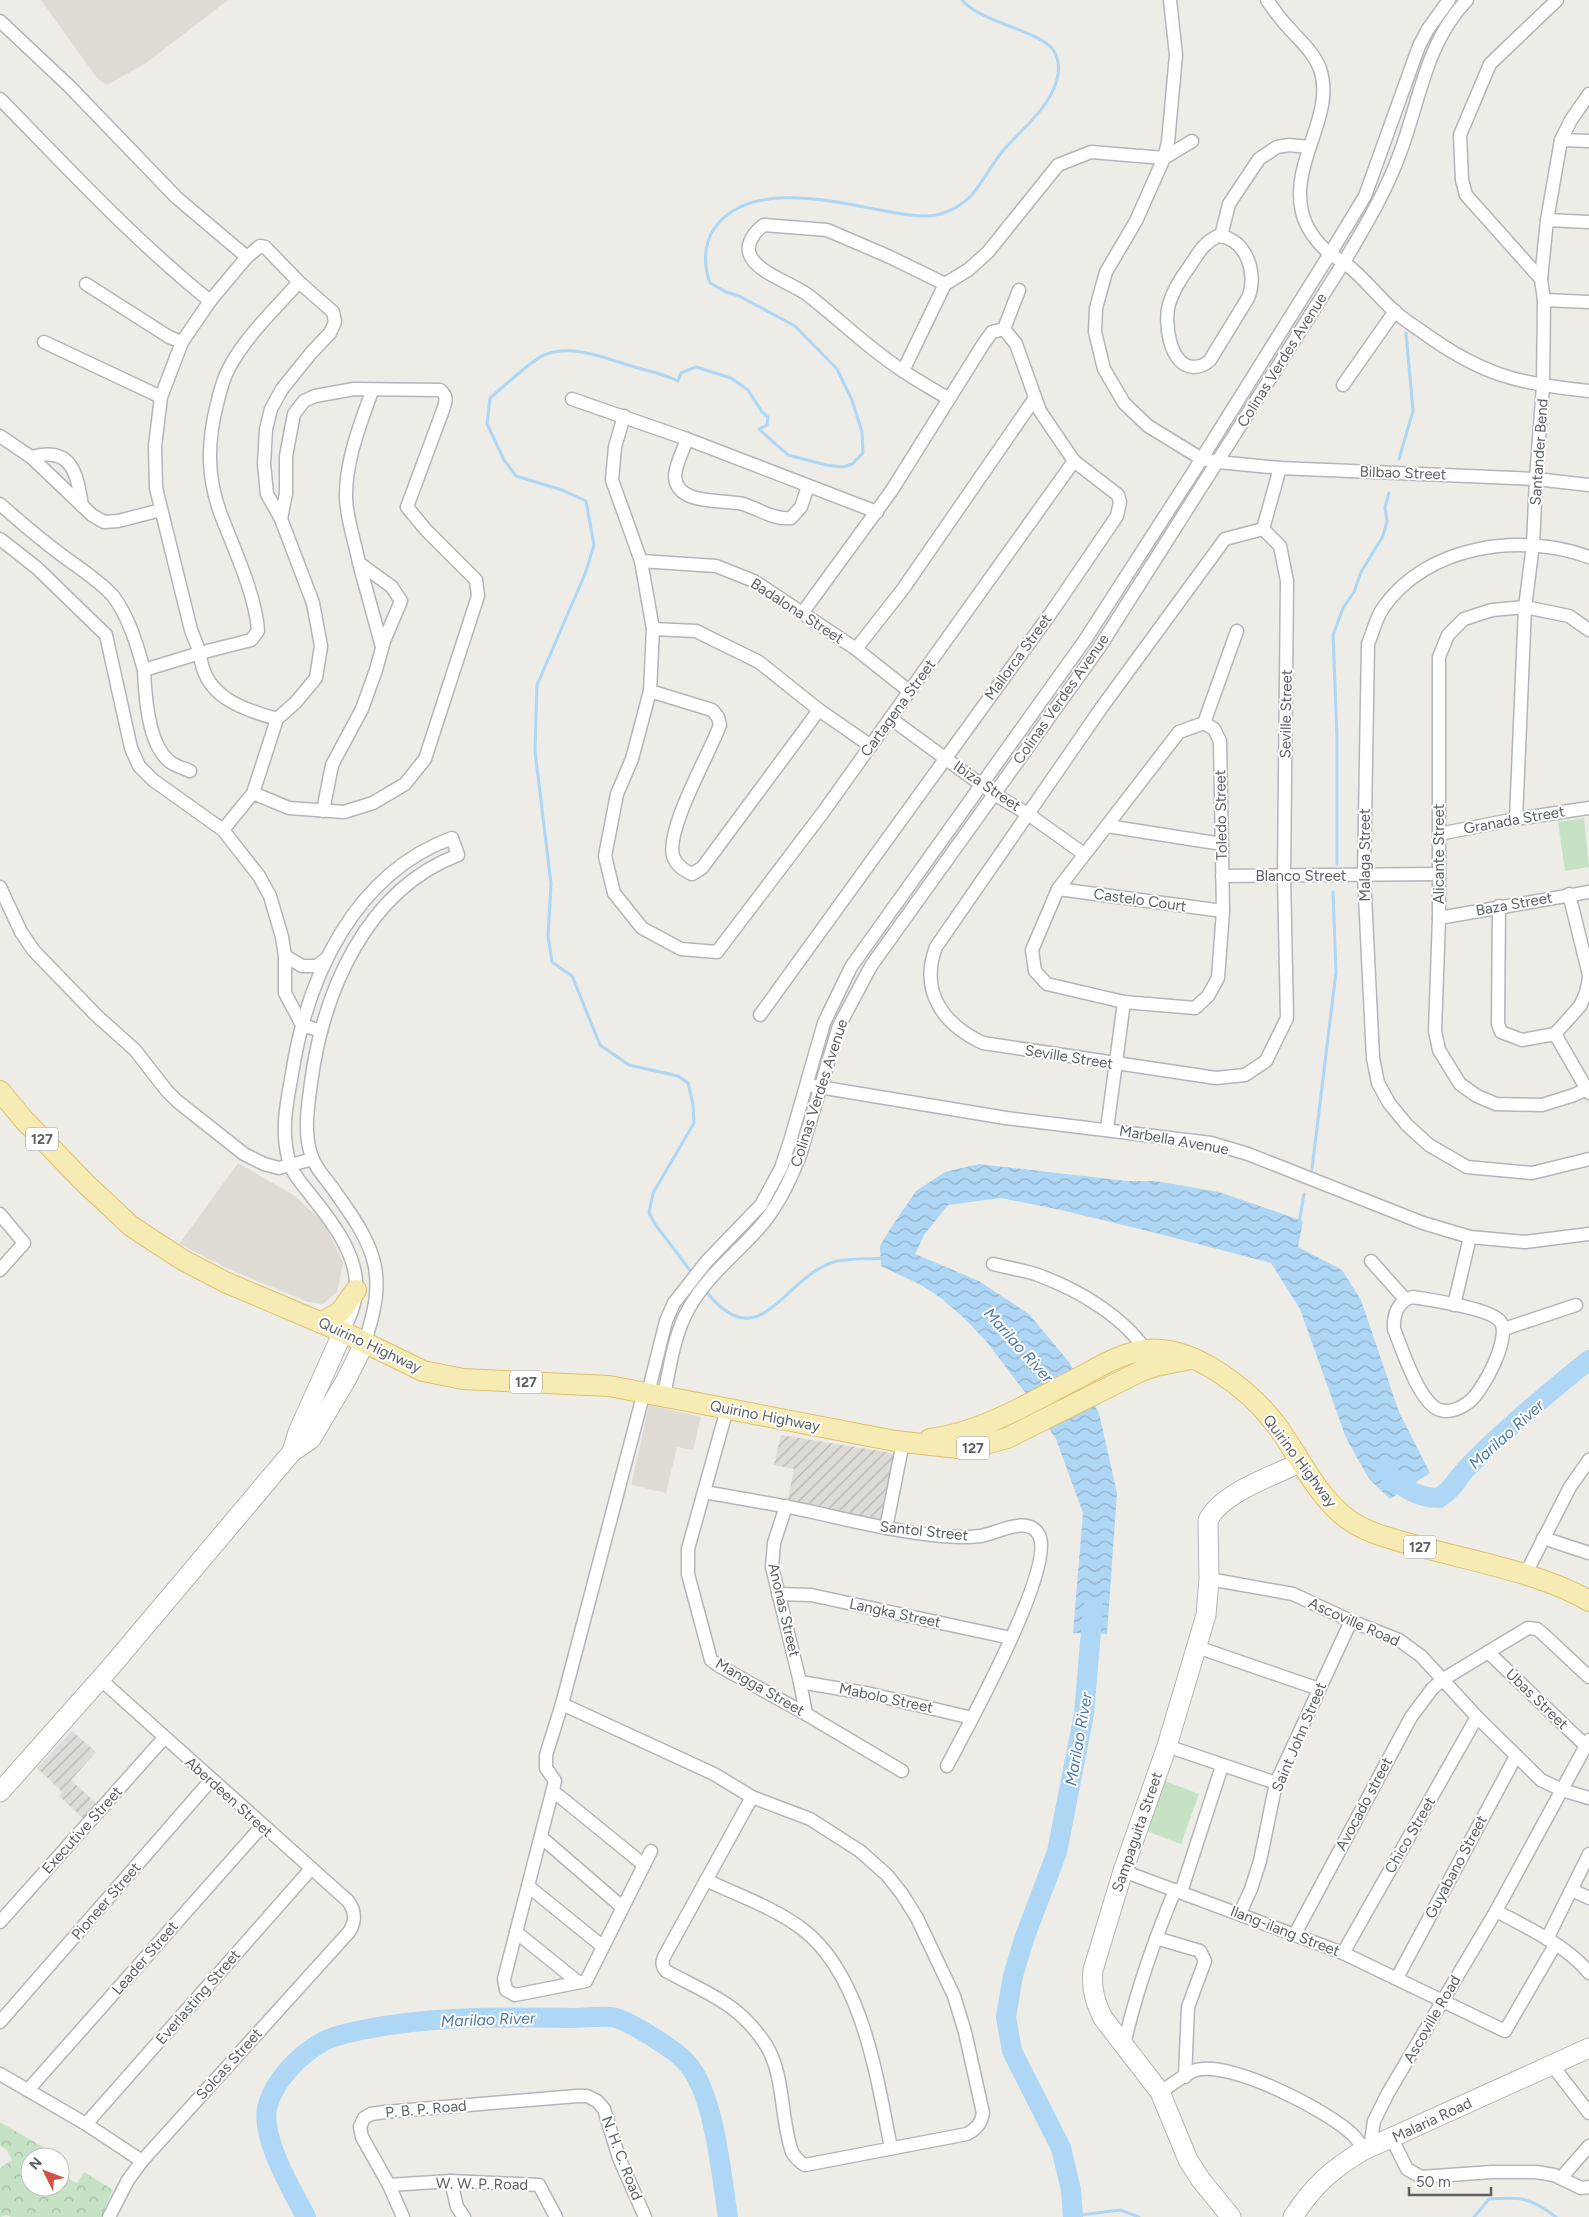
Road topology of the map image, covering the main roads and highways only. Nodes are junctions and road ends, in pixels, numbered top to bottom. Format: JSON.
{"nodes":[{"id":1,"x":0,"y":1091,"type":"edge"},
{"id":2,"x":356,"y":1290,"type":"road end"},
{"id":3,"x":321,"y":1322,"type":"junction"},
{"id":4,"x":1151,"y":1358,"type":"junction"},
{"id":5,"x":903,"y":1442,"type":"junction"},
{"id":6,"x":1589,"y":1601,"type":"edge"}],
"edges":[{"from":1,"to":3,"type":"main road","name":"Quirino Highway","number":"127"},
{"from":2,"to":3,"type":"main road"},
{"from":3,"to":5,"type":"main road","name":"Quirino Highway","number":"127"},
{"from":4,"to":5,"type":"main road","name":"Quirino Highway","number":"127"},
{"from":4,"to":5,"type":"main road","name":"Quirino Highway","number":"127"},
{"from":4,"to":6,"type":"main road","name":"Quirino Highway","number":"127"}]}
